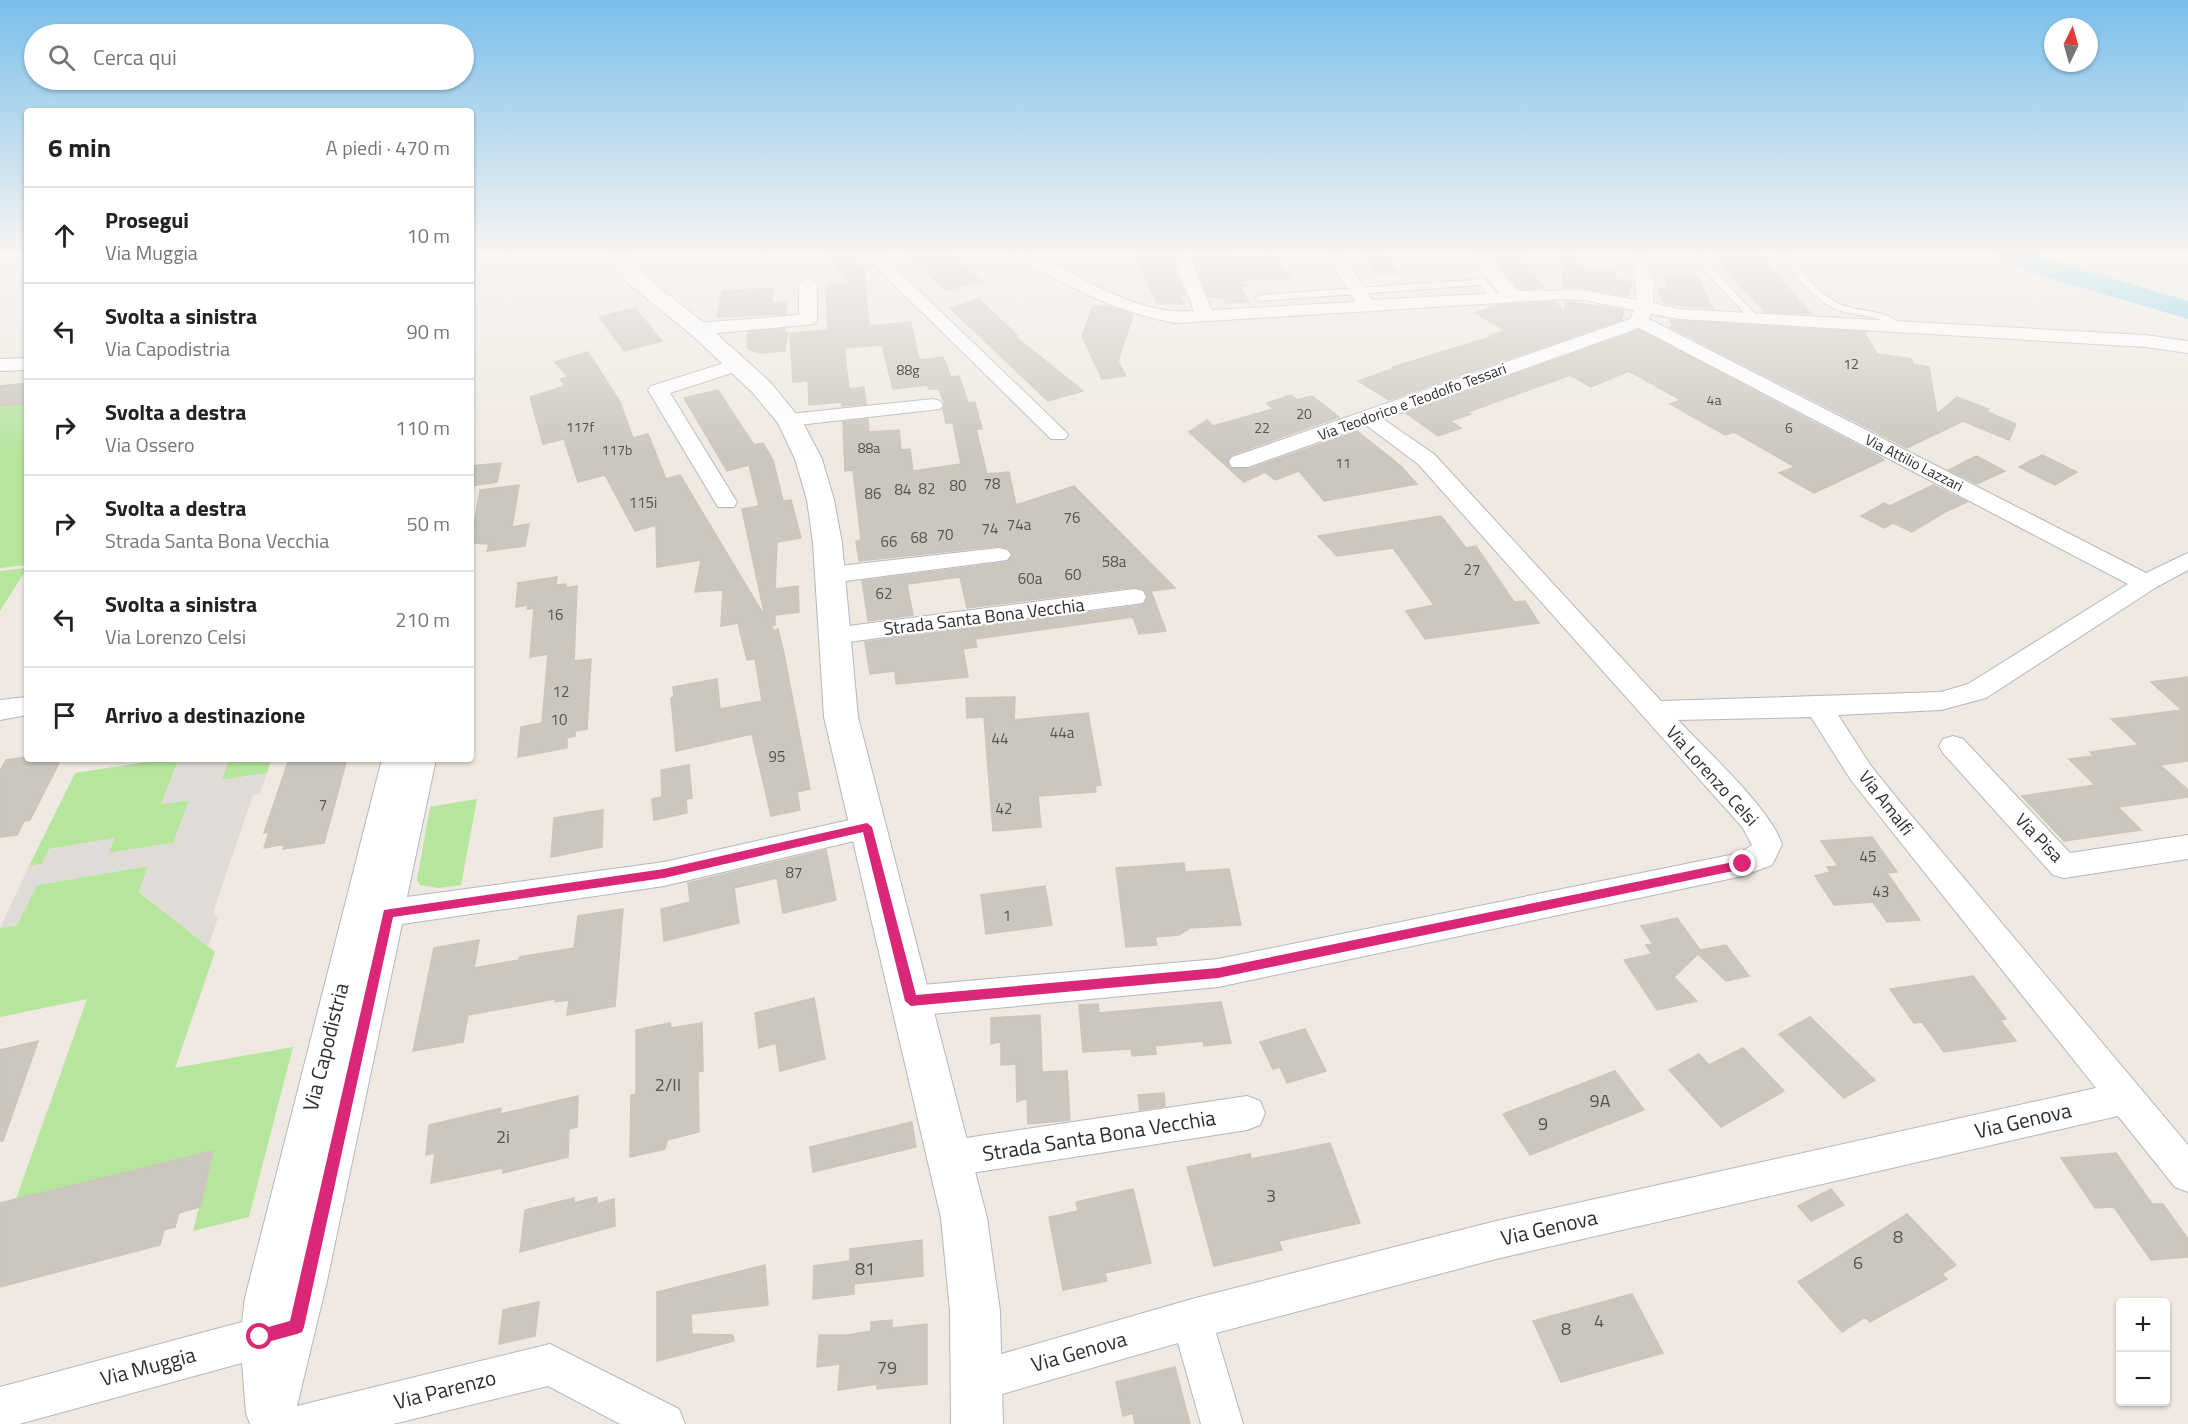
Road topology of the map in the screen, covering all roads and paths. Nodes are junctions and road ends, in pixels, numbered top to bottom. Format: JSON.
{"nodes":[{"id":1,"x":689,"y":321,"type":"edge"},
{"id":2,"x":788,"y":321,"type":"edge"},
{"id":3,"x":941,"y":321,"type":"edge"},
{"id":4,"x":1621,"y":321,"type":"edge"},
{"id":5,"x":1655,"y":321,"type":"edge"},
{"id":6,"x":1816,"y":321,"type":"edge"},
{"id":7,"x":1890,"y":321,"type":"edge"},
{"id":8,"x":1897,"y":326,"type":"junction"},
{"id":9,"x":697,"y":328,"type":"junction"},
{"id":10,"x":2188,"y":347,"type":"edge"},
{"id":11,"x":24,"y":357,"type":"edge"},
{"id":12,"x":0,"y":358,"type":"edge"},
{"id":13,"x":24,"y":364,"type":"edge"},
{"id":14,"x":0,"y":365,"type":"edge"},
{"id":15,"x":737,"y":365,"type":"junction"},
{"id":16,"x":933,"y":405,"type":"dead end"},
{"id":17,"x":1368,"y":417,"type":"junction"},
{"id":18,"x":789,"y":420,"type":"junction"},
{"id":19,"x":1058,"y":435,"type":"dead end"},
{"id":20,"x":1240,"y":462,"type":"dead end"},
{"id":21,"x":726,"y":502,"type":"dead end"},
{"id":22,"x":999,"y":555,"type":"dead end"},
{"id":23,"x":2188,"y":560,"type":"edge"},
{"id":24,"x":830,"y":575,"type":"junction"},
{"id":25,"x":2146,"y":583,"type":"junction"},
{"id":26,"x":1134,"y":597,"type":"dead end"},
{"id":27,"x":833,"y":636,"type":"junction"},
{"id":28,"x":1819,"y":707,"type":"junction"},
{"id":29,"x":1655,"y":711,"type":"junction"},
{"id":30,"x":1953,"y":746,"type":"dead end"},
{"id":31,"x":396,"y":762,"type":"edge"},
{"id":32,"x":421,"y":762,"type":"edge"},
{"id":33,"x":867,"y":827,"type":"junction"},
{"id":34,"x":2188,"y":847,"type":"edge"},
{"id":35,"x":373,"y":916,"type":"junction"},
{"id":36,"x":911,"y":1001,"type":"junction"},
{"id":37,"x":2126,"y":1098,"type":"junction"},
{"id":38,"x":1247,"y":1113,"type":"dead end"},
{"id":39,"x":952,"y":1158,"type":"junction"},
{"id":40,"x":2188,"y":1174,"type":"edge"},
{"id":41,"x":1192,"y":1319,"type":"junction"},
{"id":42,"x":278,"y":1332,"type":"junction"},
{"id":43,"x":978,"y":1380,"type":"junction"},
{"id":44,"x":0,"y":1408,"type":"edge"},
{"id":45,"x":269,"y":1424,"type":"edge"},
{"id":46,"x":305,"y":1424,"type":"edge"},
{"id":47,"x":664,"y":1424,"type":"edge"},
{"id":48,"x":977,"y":1424,"type":"edge"},
{"id":49,"x":1222,"y":1424,"type":"edge"}],
"edges":[{"from":1,"to":9,"type":"street"},
{"from":2,"to":9,"type":"street"},
{"from":3,"to":19,"type":"street"},
{"from":4,"to":17,"type":"street","name":"Via Teodorico e Teodolfo Tessari"},
{"from":5,"to":25,"type":"street","name":"Via Attilio Lazzari"},
{"from":6,"to":8,"type":"street"},
{"from":7,"to":8,"type":"lane"},
{"from":8,"to":10,"type":"street"},
{"from":9,"to":15,"type":"street"},
{"from":11,"to":12,"type":"street"},
{"from":13,"to":14,"type":"street"},
{"from":15,"to":18,"type":"street"},
{"from":15,"to":21,"type":"street"},
{"from":16,"to":18,"type":"street"},
{"from":17,"to":20,"type":"street","name":"Via Teodorico e Teodolfo Tessari"},
{"from":17,"to":29,"type":"street","name":"Via Lorenzo Celsi"},
{"from":18,"to":24,"type":"street"},
{"from":22,"to":24,"type":"street"},
{"from":23,"to":25,"type":"street"},
{"from":24,"to":27,"type":"street"},
{"from":25,"to":28,"type":"street"},
{"from":26,"to":27,"type":"street","name":"Strada Santa Bona Vecchia"},
{"from":27,"to":33,"type":"street"},
{"from":28,"to":29,"type":"street"},
{"from":28,"to":37,"type":"street","name":"Via Amalfi"},
{"from":29,"to":36,"type":"street","name":"Via Lorenzo Celsi"},
{"from":30,"to":34,"type":"street","name":"Via Pisa"},
{"from":31,"to":35,"type":"street","name":"Via Capodistria"},
{"from":32,"to":35,"type":"street","name":"Via Capodistria"},
{"from":33,"to":35,"type":"street"},
{"from":33,"to":36,"type":"street"},
{"from":35,"to":42,"type":"street","name":"Via Capodistria"},
{"from":36,"to":39,"type":"street"},
{"from":37,"to":40,"type":"street","name":"Via Amalfi"},
{"from":37,"to":41,"type":"street","name":"Via Genova"},
{"from":38,"to":39,"type":"street","name":"Strada Santa Bona Vecchia"},
{"from":39,"to":43,"type":"street"},
{"from":41,"to":43,"type":"street","name":"Via Genova"},
{"from":41,"to":49,"type":"street"},
{"from":42,"to":44,"type":"street","name":"Via Muggia"},
{"from":42,"to":45,"type":"street"},
{"from":43,"to":48,"type":"street"},
{"from":46,"to":47,"type":"street","name":"Via Parenzo"}]}
